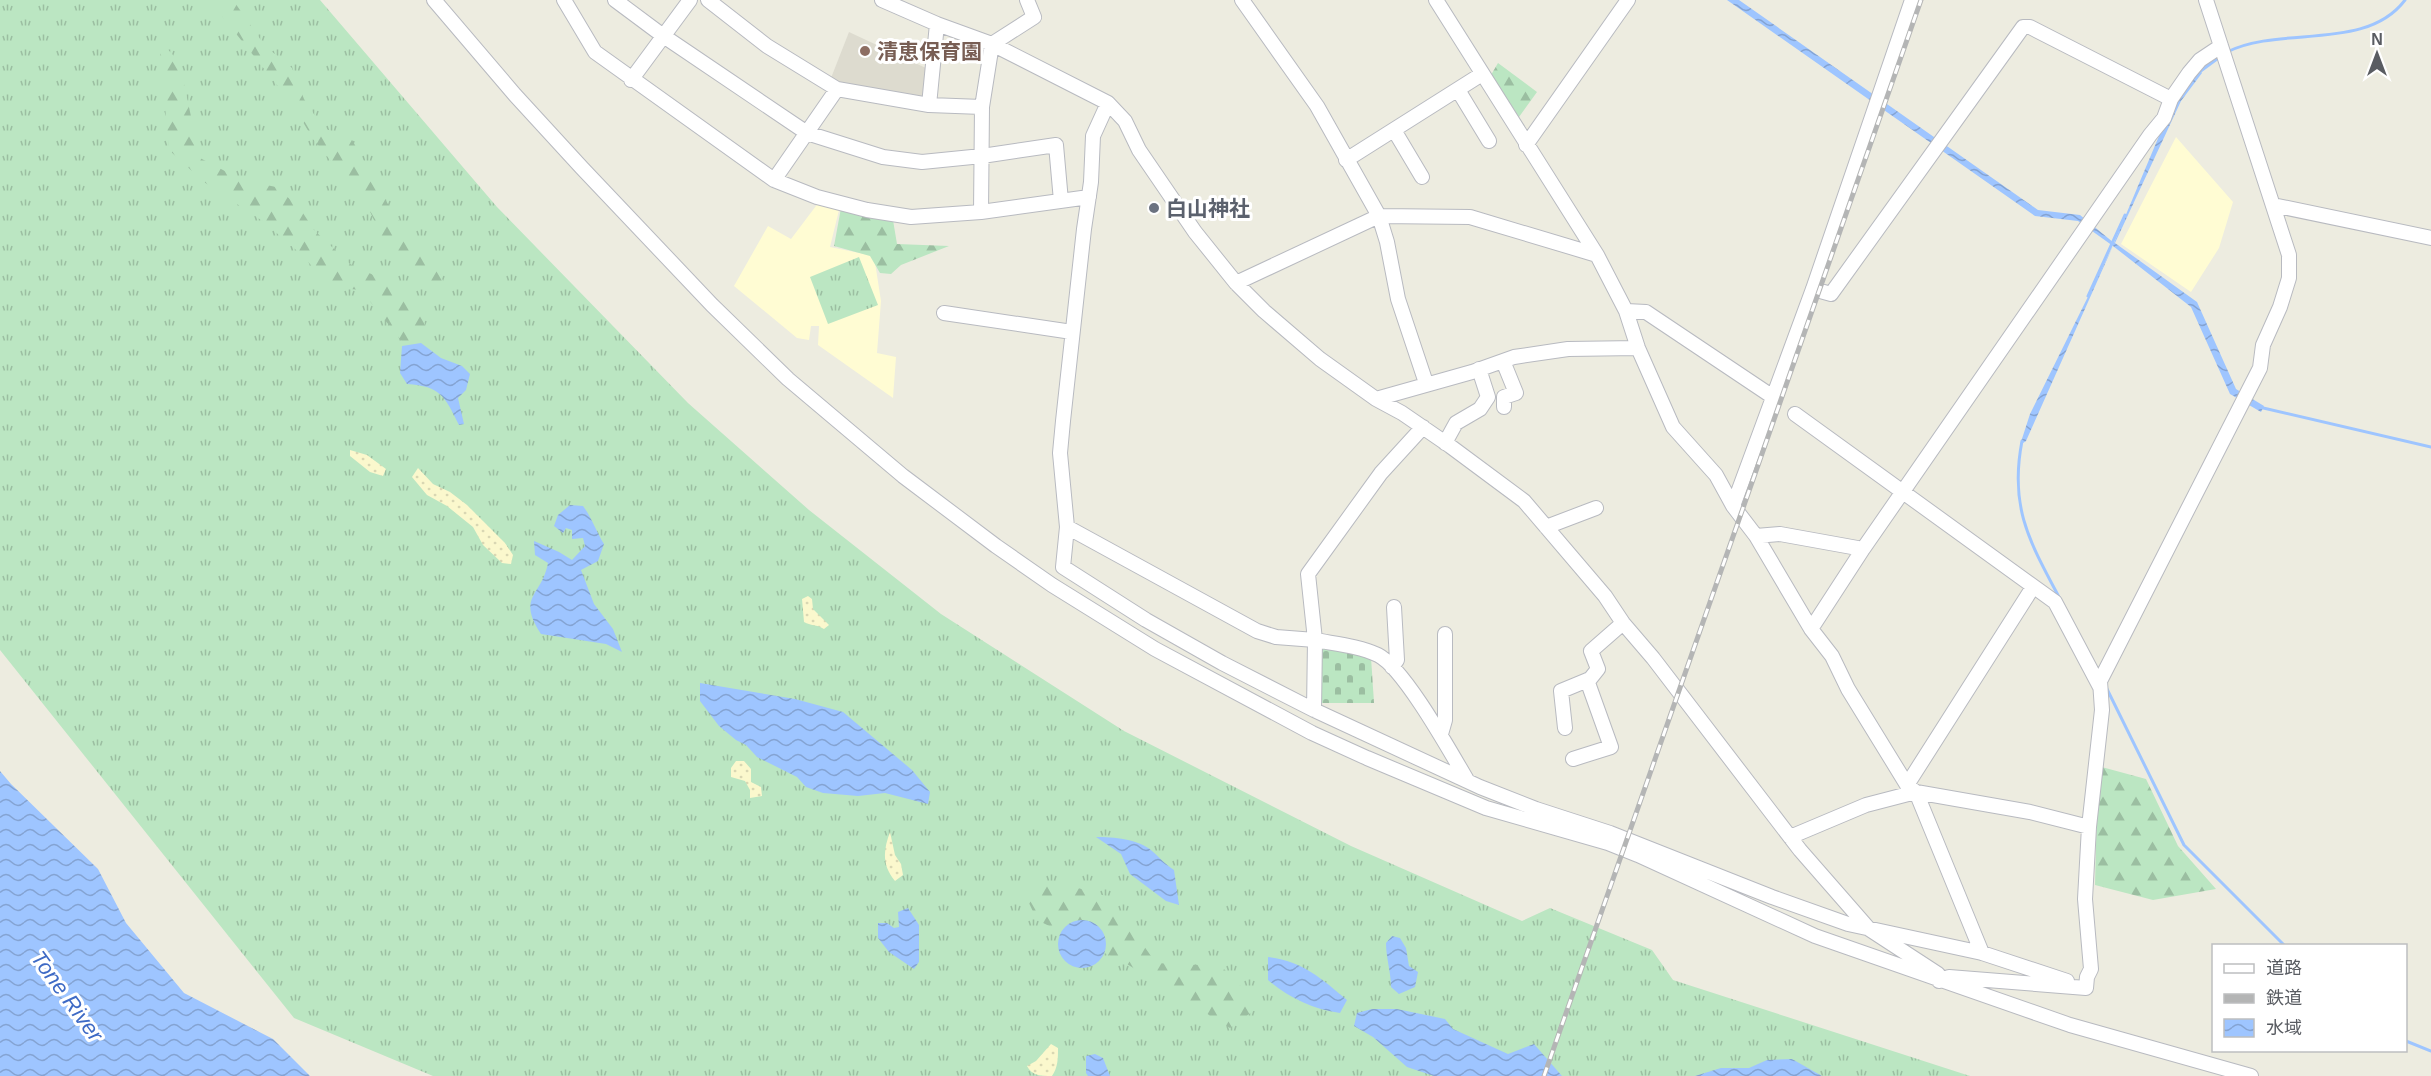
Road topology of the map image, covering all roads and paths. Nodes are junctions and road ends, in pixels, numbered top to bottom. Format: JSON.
{"nodes":[{"id":1,"x":434,"y":0,"type":"edge"},
{"id":2,"x":615,"y":0,"type":"edge"},
{"id":3,"x":690,"y":0,"type":"edge"},
{"id":4,"x":708,"y":0,"type":"edge"},
{"id":5,"x":733,"y":0,"type":"edge"},
{"id":6,"x":882,"y":0,"type":"edge"},
{"id":7,"x":1027,"y":0,"type":"edge"},
{"id":8,"x":1242,"y":0,"type":"edge"},
{"id":9,"x":1436,"y":0,"type":"edge"},
{"id":10,"x":1628,"y":0,"type":"edge"},
{"id":11,"x":1912,"y":0,"type":"edge"},
{"id":12,"x":2206,"y":0,"type":"edge"},
{"id":13,"x":570,"y":4,"type":"edge"},
{"id":14,"x":726,"y":13,"type":"junction"},
{"id":15,"x":937,"y":24,"type":"junction"},
{"id":16,"x":662,"y":35,"type":"junction"},
{"id":17,"x":992,"y":44,"type":"junction"},
{"id":18,"x":2222,"y":46,"type":"junction"},
{"id":19,"x":1482,"y":74,"type":"junction"},
{"id":20,"x":631,"y":80,"type":"junction"},
{"id":21,"x":837,"y":89,"type":"junction"},
{"id":22,"x":1458,"y":90,"type":"junction"},
{"id":23,"x":2171,"y":99,"type":"junction"},
{"id":24,"x":1108,"y":103,"type":"junction"},
{"id":25,"x":929,"y":105,"type":"junction"},
{"id":26,"x":982,"y":107,"type":"junction"},
{"id":27,"x":1394,"y":130,"type":"junction"},
{"id":28,"x":807,"y":133,"type":"junction"},
{"id":29,"x":1489,"y":141,"type":"dead end"},
{"id":30,"x":1526,"y":145,"type":"junction"},
{"id":31,"x":982,"y":156,"type":"junction"},
{"id":32,"x":1346,"y":160,"type":"junction"},
{"id":33,"x":1422,"y":177,"type":"dead end"},
{"id":34,"x":774,"y":180,"type":"junction"},
{"id":35,"x":1089,"y":197,"type":"junction"},
{"id":36,"x":1061,"y":201,"type":"junction"},
{"id":37,"x":2273,"y":205,"type":"junction"},
{"id":38,"x":981,"y":212,"type":"junction"},
{"id":39,"x":1379,"y":216,"type":"junction"},
{"id":40,"x":2431,"y":238,"type":"edge"},
{"id":41,"x":1597,"y":255,"type":"junction"},
{"id":42,"x":1236,"y":283,"type":"junction"},
{"id":43,"x":1813,"y":289,"type":"junction"},
{"id":44,"x":1626,"y":311,"type":"junction"},
{"id":45,"x":944,"y":313,"type":"dead end"},
{"id":46,"x":1072,"y":332,"type":"junction"},
{"id":47,"x":1638,"y":348,"type":"junction"},
{"id":48,"x":1503,"y":361,"type":"junction"},
{"id":49,"x":1479,"y":369,"type":"junction"},
{"id":50,"x":1426,"y":383,"type":"junction"},
{"id":51,"x":1773,"y":397,"type":"junction"},
{"id":52,"x":1376,"y":399,"type":"junction"},
{"id":53,"x":1504,"y":407,"type":"dead end"},
{"id":54,"x":1795,"y":414,"type":"dead end"},
{"id":55,"x":1423,"y":427,"type":"junction"},
{"id":56,"x":1446,"y":443,"type":"junction"},
{"id":57,"x":1902,"y":494,"type":"junction"},
{"id":58,"x":1733,"y":506,"type":"junction"},
{"id":59,"x":1596,"y":508,"type":"dead end"},
{"id":60,"x":1067,"y":527,"type":"junction"},
{"id":61,"x":1546,"y":527,"type":"junction"},
{"id":62,"x":1756,"y":536,"type":"junction"},
{"id":63,"x":1863,"y":549,"type":"junction"},
{"id":64,"x":2033,"y":586,"type":"junction"},
{"id":65,"x":1394,"y":607,"type":"dead end"},
{"id":66,"x":1623,"y":623,"type":"junction"},
{"id":67,"x":1811,"y":629,"type":"junction"},
{"id":68,"x":1446,"y":634,"type":"dead end"},
{"id":69,"x":1315,"y":640,"type":"junction"},
{"id":70,"x":1392,"y":667,"type":"junction"},
{"id":71,"x":1587,"y":680,"type":"junction"},
{"id":72,"x":2101,"y":681,"type":"junction"},
{"id":73,"x":1314,"y":710,"type":"junction"},
{"id":74,"x":1565,"y":728,"type":"dead end"},
{"id":75,"x":1441,"y":734,"type":"junction"},
{"id":76,"x":1573,"y":759,"type":"dead end"},
{"id":77,"x":1467,"y":780,"type":"junction"},
{"id":78,"x":1911,"y":788,"type":"junction"},
{"id":79,"x":2089,"y":827,"type":"junction"},
{"id":80,"x":1790,"y":837,"type":"junction"},
{"id":81,"x":1869,"y":929,"type":"junction"},
{"id":82,"x":1982,"y":953,"type":"junction"},
{"id":83,"x":1939,"y":981,"type":"junction"},
{"id":84,"x":2086,"y":988,"type":"junction"},
{"id":85,"x":2251,"y":1076,"type":"edge"}],
"edges":[{"from":1,"to":83,"type":"street"},
{"from":2,"to":16,"type":"street"},
{"from":3,"to":16,"type":"street"},
{"from":4,"to":14,"type":"street"},
{"from":5,"to":14,"type":"street"},
{"from":6,"to":15,"type":"street"},
{"from":7,"to":17,"type":"street"},
{"from":8,"to":32,"type":"street"},
{"from":9,"to":19,"type":"street"},
{"from":10,"to":30,"type":"street"},
{"from":11,"to":43,"type":"street"},
{"from":12,"to":18,"type":"street"},
{"from":13,"to":20,"type":"street"},
{"from":14,"to":21,"type":"street"},
{"from":15,"to":17,"type":"street"},
{"from":15,"to":25,"type":"street"},
{"from":16,"to":20,"type":"street"},
{"from":16,"to":28,"type":"street"},
{"from":17,"to":24,"type":"street"},
{"from":17,"to":26,"type":"street"},
{"from":18,"to":23,"type":"street"},
{"from":18,"to":37,"type":"street"},
{"from":19,"to":22,"type":"street"},
{"from":19,"to":30,"type":"street"},
{"from":20,"to":34,"type":"street"},
{"from":21,"to":25,"type":"street"},
{"from":21,"to":28,"type":"street"},
{"from":22,"to":27,"type":"street"},
{"from":22,"to":29,"type":"street"},
{"from":23,"to":43,"type":"street"},
{"from":23,"to":57,"type":"street"},
{"from":24,"to":35,"type":"street"},
{"from":24,"to":42,"type":"street"},
{"from":25,"to":26,"type":"street"},
{"from":26,"to":31,"type":"street"},
{"from":27,"to":32,"type":"street"},
{"from":27,"to":33,"type":"street"},
{"from":28,"to":31,"type":"street"},
{"from":28,"to":34,"type":"street"},
{"from":30,"to":41,"type":"street"},
{"from":31,"to":36,"type":"street"},
{"from":31,"to":38,"type":"street"},
{"from":32,"to":39,"type":"street"},
{"from":34,"to":38,"type":"street"},
{"from":35,"to":36,"type":"street"},
{"from":35,"to":46,"type":"street"},
{"from":36,"to":38,"type":"street"},
{"from":37,"to":40,"type":"street"},
{"from":37,"to":72,"type":"street"},
{"from":39,"to":41,"type":"street"},
{"from":39,"to":42,"type":"street"},
{"from":39,"to":50,"type":"street"},
{"from":41,"to":44,"type":"street"},
{"from":42,"to":52,"type":"street"},
{"from":43,"to":51,"type":"street"},
{"from":44,"to":47,"type":"street"},
{"from":44,"to":51,"type":"street"},
{"from":45,"to":46,"type":"street"},
{"from":46,"to":60,"type":"street"},
{"from":47,"to":48,"type":"street"},
{"from":47,"to":58,"type":"street"},
{"from":48,"to":49,"type":"street"},
{"from":48,"to":53,"type":"street"},
{"from":49,"to":50,"type":"street"},
{"from":49,"to":56,"type":"street"},
{"from":50,"to":52,"type":"street"},
{"from":51,"to":58,"type":"street"},
{"from":52,"to":55,"type":"street"},
{"from":54,"to":57,"type":"street"},
{"from":55,"to":56,"type":"street"},
{"from":55,"to":69,"type":"street"},
{"from":56,"to":61,"type":"street"},
{"from":57,"to":63,"type":"street"},
{"from":57,"to":64,"type":"street"},
{"from":58,"to":62,"type":"street"},
{"from":59,"to":61,"type":"street"},
{"from":60,"to":69,"type":"street"},
{"from":60,"to":73,"type":"street"},
{"from":61,"to":66,"type":"street"},
{"from":62,"to":63,"type":"street"},
{"from":62,"to":67,"type":"street"},
{"from":63,"to":67,"type":"street"},
{"from":64,"to":72,"type":"street"},
{"from":64,"to":78,"type":"street"},
{"from":65,"to":70,"type":"street"},
{"from":66,"to":71,"type":"street"},
{"from":66,"to":80,"type":"street"},
{"from":67,"to":78,"type":"street"},
{"from":68,"to":75,"type":"street"},
{"from":69,"to":70,"type":"street"},
{"from":69,"to":73,"type":"street"},
{"from":70,"to":75,"type":"street"},
{"from":71,"to":74,"type":"street"},
{"from":71,"to":76,"type":"street"},
{"from":72,"to":79,"type":"street"},
{"from":73,"to":77,"type":"street"},
{"from":75,"to":77,"type":"street"},
{"from":77,"to":81,"type":"street"},
{"from":78,"to":79,"type":"street"},
{"from":78,"to":80,"type":"street"},
{"from":78,"to":82,"type":"street"},
{"from":79,"to":84,"type":"street"},
{"from":80,"to":81,"type":"street"},
{"from":81,"to":82,"type":"street"},
{"from":81,"to":83,"type":"street"},
{"from":82,"to":84,"type":"street"},
{"from":83,"to":84,"type":"street"},
{"from":83,"to":85,"type":"street"}]}
